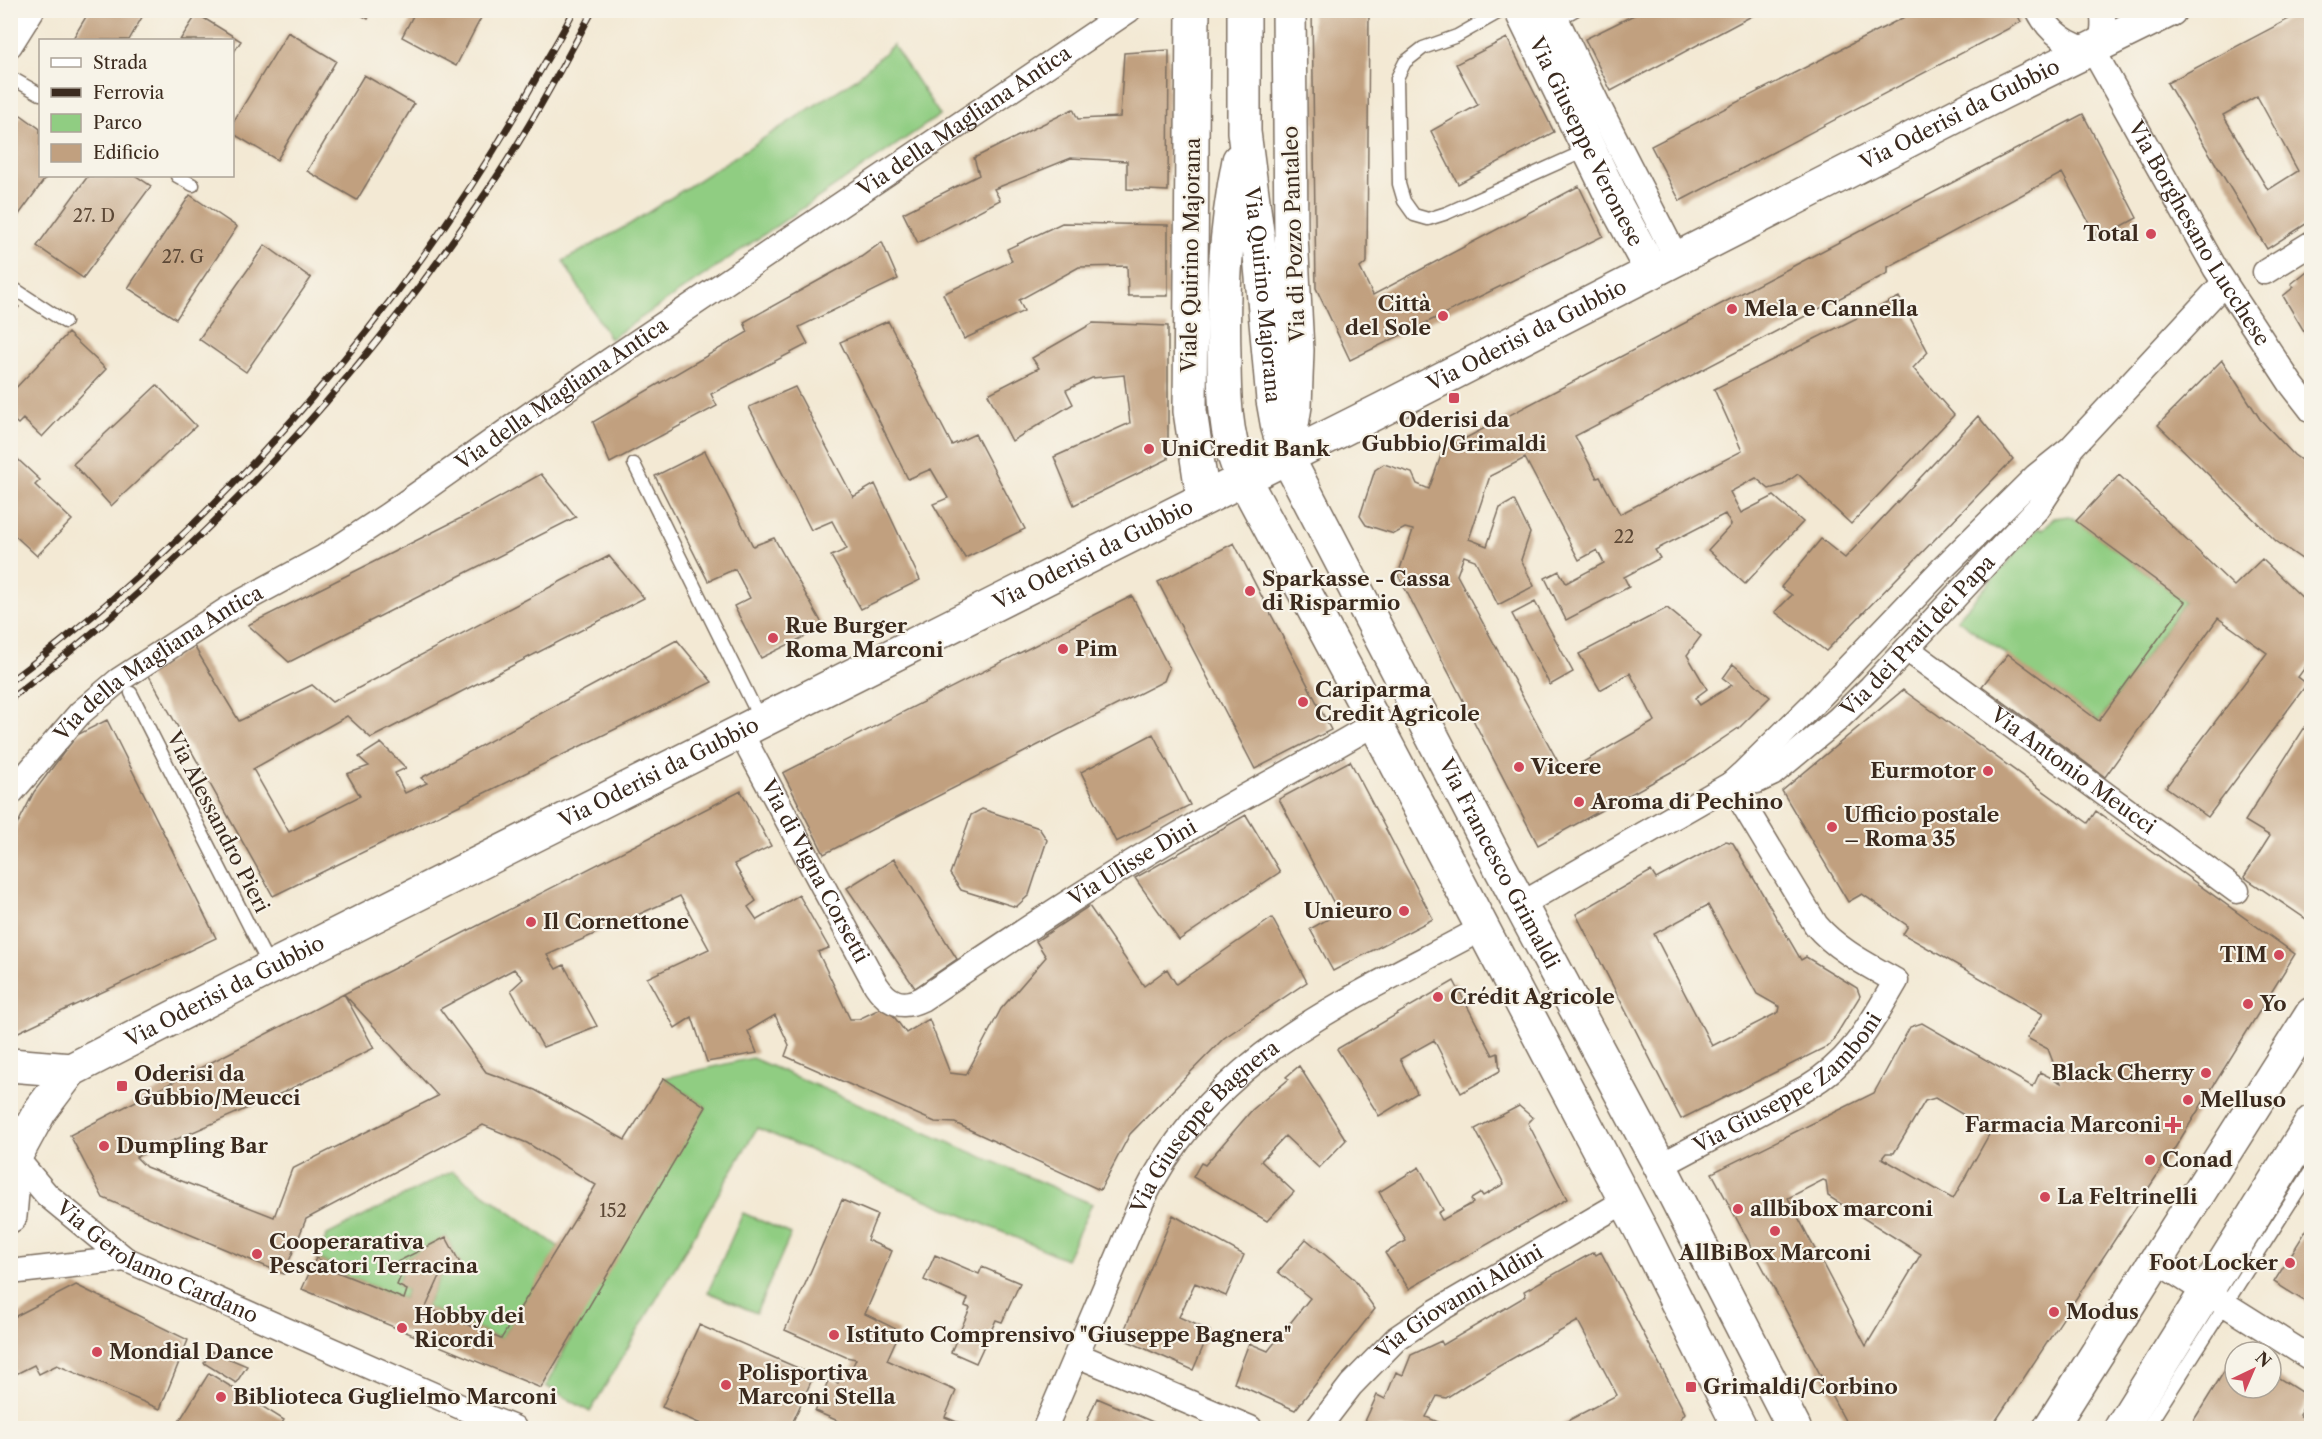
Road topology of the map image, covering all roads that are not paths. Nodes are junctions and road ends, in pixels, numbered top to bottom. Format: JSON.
{"nodes":[{"id":1,"x":32,"y":10,"type":"edge"},
{"id":2,"x":1129,"y":10,"type":"edge"},
{"id":3,"x":1193,"y":10,"type":"edge"},
{"id":4,"x":1244,"y":10,"type":"edge"},
{"id":5,"x":1289,"y":10,"type":"edge"},
{"id":6,"x":1503,"y":10,"type":"edge"},
{"id":7,"x":1521,"y":10,"type":"edge"},
{"id":8,"x":2038,"y":10,"type":"edge"},
{"id":9,"x":2102,"y":10,"type":"edge"},
{"id":10,"x":2170,"y":10,"type":"edge"},
{"id":11,"x":1561,"y":14,"type":"edge"},
{"id":12,"x":10,"y":45,"type":"edge"},
{"id":13,"x":2093,"y":50,"type":"junction"},
{"id":14,"x":10,"y":77,"type":"edge"},
{"id":15,"x":39,"y":93,"type":"edge"},
{"id":16,"x":1244,"y":132,"type":"junction"},
{"id":17,"x":1589,"y":150,"type":"junction"},
{"id":18,"x":179,"y":177,"type":"edge"},
{"id":19,"x":193,"y":185,"type":"dead end"},
{"id":20,"x":2312,"y":243,"type":"edge"},
{"id":21,"x":1665,"y":265,"type":"junction"},
{"id":22,"x":2265,"y":272,"type":"dead end"},
{"id":23,"x":2224,"y":283,"type":"junction"},
{"id":24,"x":10,"y":286,"type":"edge"},
{"id":25,"x":65,"y":322,"type":"dead end"},
{"id":26,"x":2312,"y":411,"type":"edge"},
{"id":27,"x":2071,"y":448,"type":"junction"},
{"id":28,"x":1287,"y":457,"type":"junction"},
{"id":29,"x":634,"y":464,"type":"dead end"},
{"id":30,"x":1244,"y":478,"type":"junction"},
{"id":31,"x":1203,"y":498,"type":"junction"},
{"id":32,"x":1907,"y":649,"type":"junction"},
{"id":33,"x":131,"y":693,"type":"dead end"},
{"id":34,"x":1375,"y":723,"type":"junction"},
{"id":35,"x":751,"y":727,"type":"junction"},
{"id":36,"x":1731,"y":784,"type":"junction"},
{"id":37,"x":10,"y":794,"type":"edge"},
{"id":38,"x":2237,"y":891,"type":"dead end"},
{"id":39,"x":1520,"y":905,"type":"junction"},
{"id":40,"x":1481,"y":929,"type":"junction"},
{"id":41,"x":270,"y":968,"type":"junction"},
{"id":42,"x":896,"y":1004,"type":"joint"},
{"id":43,"x":2312,"y":1014,"type":"edge"},
{"id":44,"x":10,"y":1065,"type":"edge"},
{"id":45,"x":71,"y":1070,"type":"junction"},
{"id":46,"x":2312,"y":1122,"type":"edge"},
{"id":47,"x":15,"y":1157,"type":"junction"},
{"id":48,"x":1660,"y":1166,"type":"junction"},
{"id":49,"x":2312,"y":1169,"type":"edge"},
{"id":50,"x":1625,"y":1201,"type":"junction"},
{"id":51,"x":11,"y":1207,"type":"edge"},
{"id":52,"x":10,"y":1216,"type":"edge"},
{"id":53,"x":125,"y":1259,"type":"junction"},
{"id":54,"x":2156,"y":1260,"type":"junction"},
{"id":55,"x":10,"y":1272,"type":"edge"},
{"id":56,"x":2215,"y":1298,"type":"junction"},
{"id":57,"x":1077,"y":1355,"type":"junction"},
{"id":58,"x":2312,"y":1359,"type":"edge"},
{"id":59,"x":1733,"y":1426,"type":"edge"},
{"id":60,"x":509,"y":1428,"type":"edge"},
{"id":61,"x":1045,"y":1428,"type":"edge"},
{"id":62,"x":1250,"y":1428,"type":"edge"},
{"id":63,"x":1318,"y":1428,"type":"edge"},
{"id":64,"x":1794,"y":1428,"type":"edge"},
{"id":65,"x":2050,"y":1428,"type":"edge"},
{"id":66,"x":2121,"y":1428,"type":"edge"},
{"id":67,"x":2147,"y":1428,"type":"edge"}],
"edges":[{"from":1,"to":12,"type":"street"},
{"from":2,"to":37,"type":"street","name":"Via della Magliana Antica"},
{"from":3,"to":31,"type":"main road","name":"Viale Quirino Majorana"},
{"from":4,"to":16,"type":"main road","name":"Via Quirino Majorana"},
{"from":5,"to":28,"type":"main road","name":"Via di Pozzo Pantaleo"},
{"from":6,"to":17,"type":"lane"},
{"from":7,"to":17,"type":"main road","name":"Via Giuseppe Veronese"},
{"from":8,"to":13,"type":"street"},
{"from":9,"to":13,"type":"street"},
{"from":10,"to":13,"type":"main road","name":"Via Oderisi da Gubbio"},
{"from":11,"to":21,"type":"street","name":"Via Giuseppe Veronese"},
{"from":13,"to":21,"type":"main road","name":"Via Oderisi da Gubbio"},
{"from":13,"to":23,"type":"street","name":"Via Borghesano Lucchese"},
{"from":14,"to":15,"type":"lane"},
{"from":16,"to":28,"type":"main road","name":"Via Quirino Majorana"},
{"from":16,"to":30,"type":"main road","name":"Via Quirino Majorana"},
{"from":17,"to":21,"type":"main road","name":"Via Giuseppe Veronese"},
{"from":18,"to":19,"type":"lane"},
{"from":20,"to":22,"type":"street"},
{"from":21,"to":28,"type":"main road","name":"Via Oderisi da Gubbio"},
{"from":23,"to":26,"type":"street","name":"Via Borghesano Lucchese"},
{"from":23,"to":27,"type":"street","name":"Via dei Prati dei Papa"},
{"from":24,"to":25,"type":"lane"},
{"from":27,"to":32,"type":"street","name":"Via dei Prati dei Papa"},
{"from":27,"to":36,"type":"street","name":"Via dei Prati dei Papa"},
{"from":28,"to":30,"type":"main road","name":"Via Oderisi da Gubbio"},
{"from":28,"to":39,"type":"main road","name":"Via Francesco Grimaldi"},
{"from":29,"to":35,"type":"lane"},
{"from":30,"to":31,"type":"main road","name":"Via Oderisi da Gubbio"},
{"from":30,"to":34,"type":"main road"},
{"from":31,"to":35,"type":"main road","name":"Via Oderisi da Gubbio"},
{"from":32,"to":36,"type":"street","name":"Via dei Prati dei Papa"},
{"from":32,"to":38,"type":"street","name":"Via Antonio Meucci"},
{"from":33,"to":41,"type":"lane","name":"Via Alessandro Pieri"},
{"from":34,"to":40,"type":"main road"},
{"from":34,"to":42,"type":"street","name":"Via Ulisse Dini"},
{"from":35,"to":41,"type":"main road","name":"Via Oderisi da Gubbio"},
{"from":35,"to":42,"type":"street","name":"Via di Vigna Corsetti"},
{"from":36,"to":39,"type":"street","name":"Via dei Prati dei Papa"},
{"from":36,"to":48,"type":"street","name":"Via Giuseppe Zamboni"},
{"from":39,"to":48,"type":"main road","name":"Via Francesco Grimaldi"},
{"from":40,"to":50,"type":"main road"},
{"from":40,"to":57,"type":"street","name":"Via Giuseppe Bagnera"},
{"from":41,"to":45,"type":"main road","name":"Via Oderisi da Gubbio"},
{"from":43,"to":54,"type":"main road"},
{"from":44,"to":45,"type":"main road"},
{"from":45,"to":47,"type":"main road"},
{"from":46,"to":56,"type":"main road"},
{"from":47,"to":51,"type":"main road"},
{"from":47,"to":53,"type":"street","name":"Via Gerolamo Cardano"},
{"from":48,"to":64,"type":"main road","name":"Via Francesco Grimaldi"},
{"from":49,"to":56,"type":"lane"},
{"from":50,"to":59,"type":"main road"},
{"from":50,"to":63,"type":"street","name":"Via Giovanni Aldini"},
{"from":51,"to":52,"type":"main road"},
{"from":53,"to":55,"type":"street"},
{"from":53,"to":60,"type":"street","name":"Via Gerolamo Cardano"},
{"from":54,"to":56,"type":"street"},
{"from":54,"to":65,"type":"main road"},
{"from":56,"to":58,"type":"street"},
{"from":56,"to":66,"type":"main road"},
{"from":56,"to":67,"type":"lane"},
{"from":57,"to":61,"type":"street","name":"Via Giuseppe Bagnera"},
{"from":57,"to":62,"type":"street"}]}
